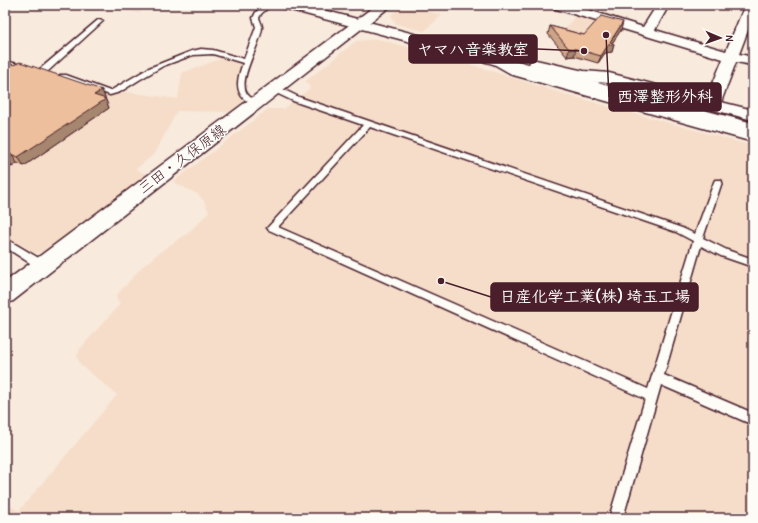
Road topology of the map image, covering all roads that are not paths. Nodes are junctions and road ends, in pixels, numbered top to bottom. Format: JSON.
{"nodes":[{"id":1,"x":268,"y":5,"type":"edge"},
{"id":2,"x":288,"y":5,"type":"edge"},
{"id":3,"x":385,"y":5,"type":"edge"},
{"id":4,"x":558,"y":5,"type":"edge"},
{"id":5,"x":663,"y":5,"type":"edge"},
{"id":6,"x":751,"y":5,"type":"edge"},
{"id":7,"x":100,"y":21,"type":"dead end"},
{"id":8,"x":360,"y":24,"type":"junction"},
{"id":9,"x":646,"y":32,"type":"junction"},
{"id":10,"x":730,"y":57,"type":"junction"},
{"id":11,"x":497,"y":60,"type":"junction"},
{"id":12,"x":753,"y":61,"type":"edge"},
{"id":13,"x":246,"y":62,"type":"junction"},
{"id":14,"x":5,"y":63,"type":"edge"},
{"id":15,"x":49,"y":73,"type":"junction"},
{"id":16,"x":275,"y":89,"type":"junction"},
{"id":17,"x":258,"y":102,"type":"junction"},
{"id":18,"x":712,"y":105,"type":"junction"},
{"id":19,"x":753,"y":115,"type":"edge"},
{"id":20,"x":369,"y":123,"type":"junction"},
{"id":21,"x":753,"y":128,"type":"edge"},
{"id":22,"x":753,"y":137,"type":"edge"},
{"id":23,"x":718,"y":182,"type":"dead end"},
{"id":24,"x":698,"y":240,"type":"junction"},
{"id":25,"x":5,"y":242,"type":"edge"},
{"id":26,"x":753,"y":263,"type":"edge"},
{"id":27,"x":43,"y":266,"type":"junction"},
{"id":28,"x":5,"y":295,"type":"edge"},
{"id":29,"x":657,"y":378,"type":"junction"},
{"id":30,"x":651,"y":396,"type":"junction"},
{"id":31,"x":753,"y":419,"type":"edge"},
{"id":32,"x":616,"y":518,"type":"edge"}],
"edges":[{"from":1,"to":13,"type":"lane"},
{"from":2,"to":8,"type":"street"},
{"from":3,"to":8,"type":"street","name":"三田・久保原線"},
{"from":4,"to":9,"type":"street"},
{"from":5,"to":9,"type":"street"},
{"from":6,"to":10,"type":"street"},
{"from":7,"to":15,"type":"lane"},
{"from":8,"to":11,"type":"street"},
{"from":8,"to":16,"type":"street","name":"三田・久保原線"},
{"from":9,"to":10,"type":"street"},
{"from":10,"to":12,"type":"street"},
{"from":10,"to":18,"type":"street"},
{"from":11,"to":18,"type":"street"},
{"from":11,"to":21,"type":"street"},
{"from":11,"to":22,"type":"street"},
{"from":13,"to":15,"type":"lane"},
{"from":13,"to":17,"type":"lane"},
{"from":14,"to":15,"type":"lane"},
{"from":16,"to":17,"type":"street","name":"三田・久保原線"},
{"from":16,"to":20,"type":"lane"},
{"from":17,"to":27,"type":"street","name":"三田・久保原線"},
{"from":18,"to":19,"type":"street"},
{"from":20,"to":24,"type":"lane"},
{"from":20,"to":30,"type":"lane"},
{"from":23,"to":24,"type":"lane"},
{"from":24,"to":26,"type":"lane"},
{"from":24,"to":29,"type":"lane"},
{"from":25,"to":27,"type":"lane"},
{"from":27,"to":28,"type":"street","name":"三田・久保原線"},
{"from":29,"to":30,"type":"lane"},
{"from":29,"to":31,"type":"lane"},
{"from":30,"to":32,"type":"lane"}]}
